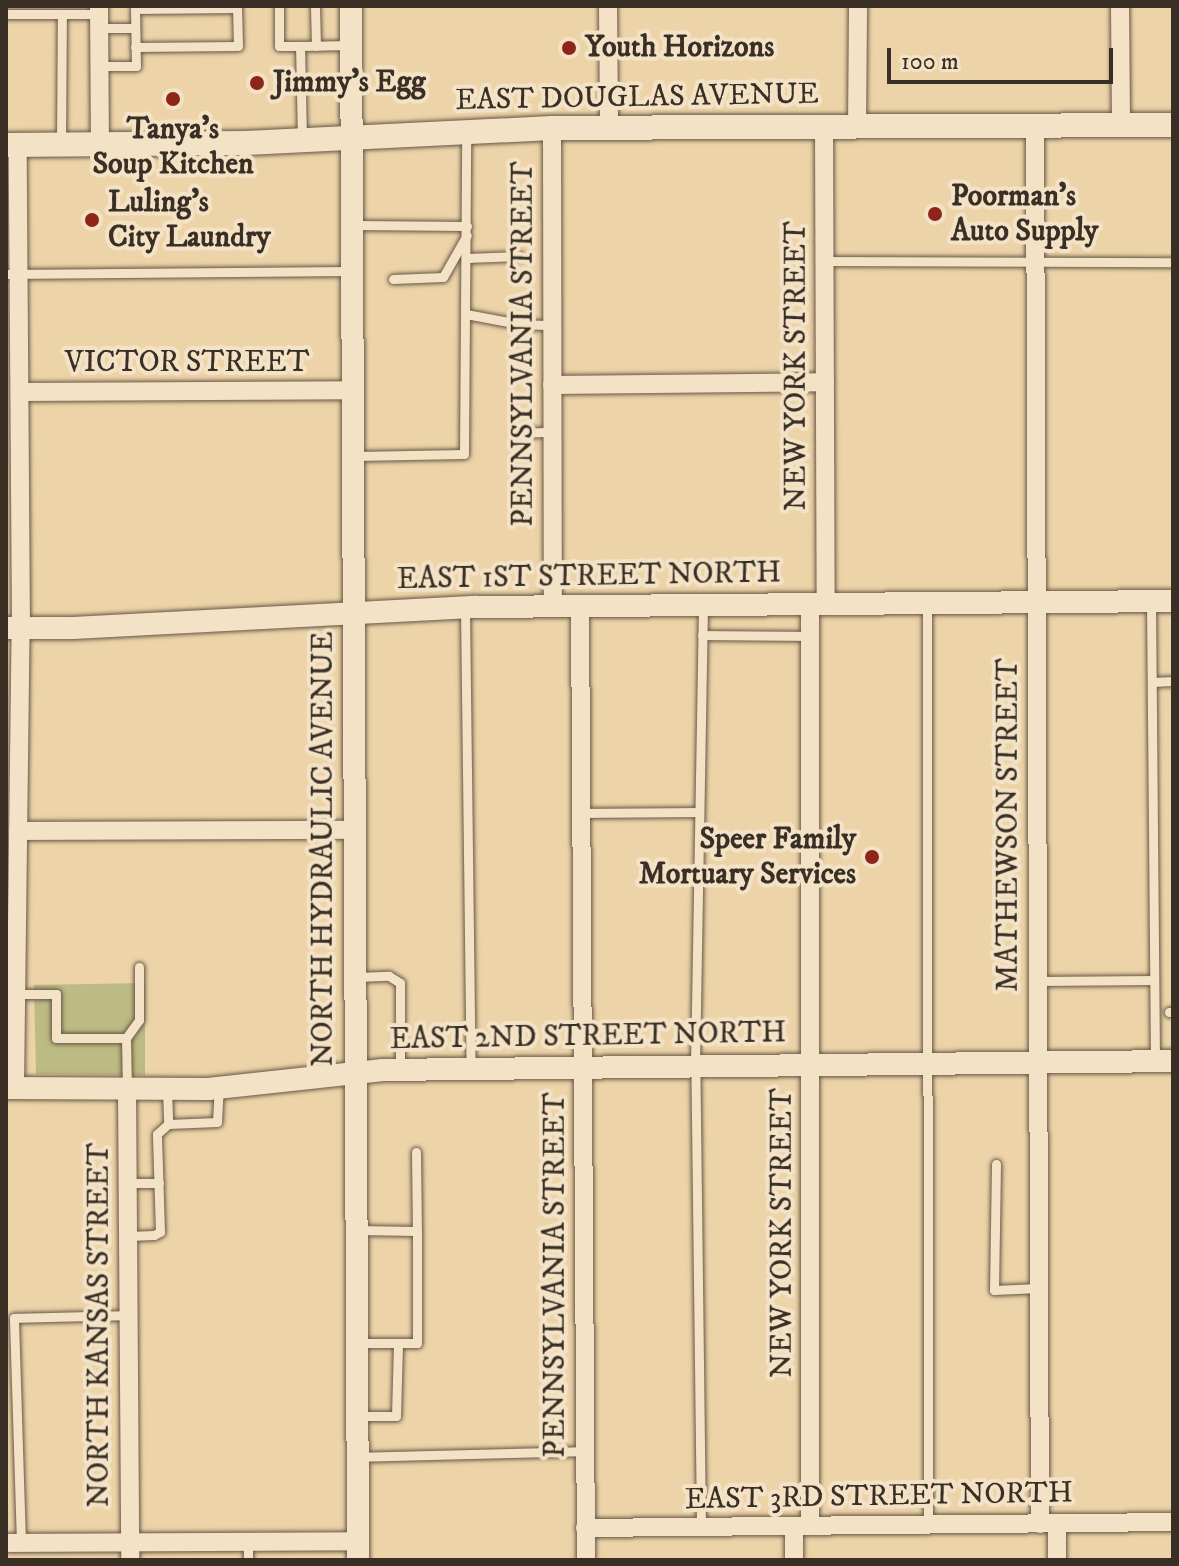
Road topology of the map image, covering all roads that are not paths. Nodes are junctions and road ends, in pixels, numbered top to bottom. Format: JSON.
{"nodes":[{"id":1,"x":279,"y":6,"type":"edge"},
{"id":2,"x":315,"y":6,"type":"edge"},
{"id":3,"x":351,"y":6,"type":"edge"},
{"id":4,"x":608,"y":6,"type":"edge"},
{"id":5,"x":858,"y":6,"type":"edge"},
{"id":6,"x":1120,"y":6,"type":"edge"},
{"id":7,"x":237,"y":7,"type":"edge"},
{"id":8,"x":6,"y":14,"type":"edge"},
{"id":9,"x":62,"y":14,"type":"junction"},
{"id":10,"x":99,"y":16,"type":"edge"},
{"id":11,"x":135,"y":28,"type":"junction"},
{"id":12,"x":352,"y":45,"type":"junction"},
{"id":13,"x":300,"y":46,"type":"junction"},
{"id":14,"x":316,"y":46,"type":"junction"},
{"id":15,"x":135,"y":47,"type":"junction"},
{"id":16,"x":100,"y":66,"type":"junction"},
{"id":17,"x":1121,"y":125,"type":"junction"},
{"id":18,"x":1173,"y":125,"type":"edge"},
{"id":19,"x":1035,"y":126,"type":"junction"},
{"id":20,"x":824,"y":127,"type":"junction"},
{"id":21,"x":857,"y":127,"type":"junction"},
{"id":22,"x":552,"y":128,"type":"junction"},
{"id":23,"x":609,"y":128,"type":"junction"},
{"id":24,"x":466,"y":131,"type":"junction"},
{"id":25,"x":352,"y":137,"type":"junction"},
{"id":26,"x":302,"y":141,"type":"junction"},
{"id":27,"x":100,"y":144,"type":"junction"},
{"id":28,"x":12,"y":145,"type":"edge"},
{"id":29,"x":61,"y":145,"type":"junction"},
{"id":30,"x":353,"y":225,"type":"junction"},
{"id":31,"x":467,"y":230,"type":"junction"},
{"id":32,"x":519,"y":256,"type":"dead end"},
{"id":33,"x":467,"y":258,"type":"junction"},
{"id":34,"x":825,"y":261,"type":"junction"},
{"id":35,"x":1173,"y":262,"type":"edge"},
{"id":36,"x":1035,"y":263,"type":"junction"},
{"id":37,"x":353,"y":271,"type":"junction"},
{"id":38,"x":13,"y":274,"type":"edge"},
{"id":39,"x":393,"y":279,"type":"dead end"},
{"id":40,"x":466,"y":314,"type":"junction"},
{"id":41,"x":552,"y":325,"type":"junction"},
{"id":42,"x":825,"y":382,"type":"junction"},
{"id":43,"x":552,"y":385,"type":"junction"},
{"id":44,"x":354,"y":390,"type":"junction"},
{"id":45,"x":20,"y":392,"type":"junction"},
{"id":46,"x":553,"y":432,"type":"junction"},
{"id":47,"x":515,"y":433,"type":"dead end"},
{"id":48,"x":354,"y":456,"type":"junction"},
{"id":49,"x":1162,"y":601,"type":"edge"},
{"id":50,"x":1036,"y":602,"type":"junction"},
{"id":51,"x":927,"y":603,"type":"junction"},
{"id":52,"x":818,"y":604,"type":"junction"},
{"id":53,"x":703,"y":605,"type":"junction"},
{"id":54,"x":580,"y":606,"type":"junction"},
{"id":55,"x":553,"y":607,"type":"junction"},
{"id":56,"x":465,"y":608,"type":"junction"},
{"id":57,"x":353,"y":613,"type":"junction"},
{"id":58,"x":14,"y":628,"type":"edge"},
{"id":59,"x":702,"y":635,"type":"junction"},
{"id":60,"x":811,"y":636,"type":"junction"},
{"id":61,"x":1173,"y":681,"type":"edge"},
{"id":62,"x":1152,"y":682,"type":"junction"},
{"id":63,"x":12,"y":776,"type":"edge"},
{"id":64,"x":697,"y":812,"type":"junction"},
{"id":65,"x":581,"y":813,"type":"junction"},
{"id":66,"x":354,"y":830,"type":"junction"},
{"id":67,"x":18,"y":831,"type":"junction"},
{"id":68,"x":11,"y":957,"type":"edge"},
{"id":69,"x":139,"y":967,"type":"dead end"},
{"id":70,"x":355,"y":977,"type":"junction"},
{"id":71,"x":1154,"y":980,"type":"junction"},
{"id":72,"x":1038,"y":981,"type":"junction"},
{"id":73,"x":16,"y":994,"type":"junction"},
{"id":74,"x":126,"y":1038,"type":"junction"},
{"id":75,"x":1164,"y":1061,"type":"edge"},
{"id":76,"x":925,"y":1062,"type":"junction"},
{"id":77,"x":1038,"y":1062,"type":"junction"},
{"id":78,"x":812,"y":1063,"type":"junction"},
{"id":79,"x":695,"y":1065,"type":"junction"},
{"id":80,"x":582,"y":1066,"type":"junction"},
{"id":81,"x":471,"y":1068,"type":"junction"},
{"id":82,"x":400,"y":1069,"type":"junction"},
{"id":83,"x":355,"y":1073,"type":"junction"},
{"id":84,"x":219,"y":1087,"type":"junction"},
{"id":85,"x":11,"y":1088,"type":"edge"},
{"id":86,"x":127,"y":1089,"type":"junction"},
{"id":87,"x":167,"y":1089,"type":"junction"},
{"id":88,"x":168,"y":1124,"type":"junction"},
{"id":89,"x":416,"y":1152,"type":"dead end"},
{"id":90,"x":996,"y":1164,"type":"dead end"},
{"id":91,"x":127,"y":1183,"type":"junction"},
{"id":92,"x":159,"y":1183,"type":"junction"},
{"id":93,"x":356,"y":1230,"type":"junction"},
{"id":94,"x":417,"y":1231,"type":"junction"},
{"id":95,"x":128,"y":1236,"type":"junction"},
{"id":96,"x":1039,"y":1288,"type":"junction"},
{"id":97,"x":128,"y":1315,"type":"junction"},
{"id":98,"x":357,"y":1343,"type":"junction"},
{"id":99,"x":398,"y":1343,"type":"junction"},
{"id":100,"x":357,"y":1416,"type":"junction"},
{"id":101,"x":585,"y":1451,"type":"junction"},
{"id":102,"x":357,"y":1457,"type":"junction"},
{"id":103,"x":1173,"y":1522,"type":"edge"},
{"id":104,"x":1049,"y":1524,"type":"junction"},
{"id":105,"x":928,"y":1525,"type":"junction"},
{"id":106,"x":802,"y":1526,"type":"junction"},
{"id":107,"x":701,"y":1527,"type":"junction"},
{"id":108,"x":585,"y":1528,"type":"junction"},
{"id":109,"x":15,"y":1543,"type":"joint"},
{"id":110,"x":358,"y":1550,"type":"edge"},
{"id":111,"x":130,"y":1551,"type":"edge"},
{"id":112,"x":248,"y":1551,"type":"edge"},
{"id":113,"x":586,"y":1560,"type":"edge"},
{"id":114,"x":794,"y":1560,"type":"edge"},
{"id":115,"x":1057,"y":1560,"type":"edge"}],
"edges":[{"from":1,"to":13,"type":"lane"},
{"from":2,"to":14,"type":"lane"},
{"from":3,"to":12,"type":"street","name":"NORTH HYDRAULIC AVENUE"},
{"from":4,"to":23,"type":"street"},
{"from":5,"to":21,"type":"street"},
{"from":6,"to":17,"type":"street"},
{"from":7,"to":11,"type":"lane"},
{"from":7,"to":15,"type":"lane"},
{"from":8,"to":9,"type":"lane"},
{"from":9,"to":10,"type":"lane"},
{"from":9,"to":29,"type":"lane"},
{"from":10,"to":11,"type":"lane"},
{"from":10,"to":16,"type":"street"},
{"from":11,"to":15,"type":"lane"},
{"from":12,"to":14,"type":"lane"},
{"from":12,"to":25,"type":"street","name":"NORTH HYDRAULIC AVENUE"},
{"from":13,"to":14,"type":"lane"},
{"from":13,"to":26,"type":"lane"},
{"from":15,"to":16,"type":"lane"},
{"from":16,"to":27,"type":"street"},
{"from":17,"to":18,"type":"main road","name":"EAST DOUGLAS AVENUE"},
{"from":17,"to":19,"type":"main road","name":"EAST DOUGLAS AVENUE"},
{"from":19,"to":21,"type":"main road","name":"EAST DOUGLAS AVENUE"},
{"from":19,"to":36,"type":"street","name":"MATHEWSON STREET"},
{"from":20,"to":21,"type":"main road","name":"EAST DOUGLAS AVENUE"},
{"from":20,"to":23,"type":"main road","name":"EAST DOUGLAS AVENUE"},
{"from":20,"to":34,"type":"street","name":"NEW YORK STREET"},
{"from":22,"to":23,"type":"main road","name":"EAST DOUGLAS AVENUE"},
{"from":22,"to":24,"type":"main road","name":"EAST DOUGLAS AVENUE"},
{"from":22,"to":41,"type":"street","name":"PENNSYLVANIA STREET"},
{"from":24,"to":25,"type":"main road","name":"EAST DOUGLAS AVENUE"},
{"from":24,"to":31,"type":"lane"},
{"from":25,"to":26,"type":"main road","name":"EAST DOUGLAS AVENUE"},
{"from":25,"to":30,"type":"street","name":"NORTH HYDRAULIC AVENUE"},
{"from":26,"to":27,"type":"main road","name":"EAST DOUGLAS AVENUE"},
{"from":27,"to":29,"type":"main road","name":"EAST DOUGLAS AVENUE"},
{"from":28,"to":29,"type":"main road","name":"EAST DOUGLAS AVENUE"},
{"from":28,"to":38,"type":"street"},
{"from":30,"to":31,"type":"lane"},
{"from":30,"to":37,"type":"street","name":"NORTH HYDRAULIC AVENUE"},
{"from":31,"to":33,"type":"lane"},
{"from":31,"to":39,"type":"lane"},
{"from":32,"to":33,"type":"lane"},
{"from":33,"to":40,"type":"lane"},
{"from":34,"to":36,"type":"lane"},
{"from":34,"to":42,"type":"street","name":"NEW YORK STREET"},
{"from":35,"to":36,"type":"lane"},
{"from":36,"to":50,"type":"street","name":"MATHEWSON STREET"},
{"from":37,"to":38,"type":"lane"},
{"from":37,"to":44,"type":"street","name":"NORTH HYDRAULIC AVENUE"},
{"from":38,"to":45,"type":"street"},
{"from":40,"to":41,"type":"lane"},
{"from":40,"to":48,"type":"lane"},
{"from":41,"to":43,"type":"street","name":"PENNSYLVANIA STREET"},
{"from":42,"to":43,"type":"street"},
{"from":42,"to":52,"type":"street","name":"NEW YORK STREET"},
{"from":43,"to":46,"type":"street","name":"PENNSYLVANIA STREET"},
{"from":44,"to":45,"type":"street","name":"VICTOR STREET"},
{"from":44,"to":48,"type":"street","name":"NORTH HYDRAULIC AVENUE"},
{"from":45,"to":58,"type":"street"},
{"from":46,"to":47,"type":"lane"},
{"from":46,"to":55,"type":"street","name":"PENNSYLVANIA STREET"},
{"from":48,"to":57,"type":"street","name":"NORTH HYDRAULIC AVENUE"},
{"from":49,"to":50,"type":"street","name":"EAST 1ST STREET NORTH"},
{"from":49,"to":62,"type":"lane"},
{"from":50,"to":51,"type":"street","name":"EAST 1ST STREET NORTH"},
{"from":50,"to":72,"type":"street","name":"MATHEWSON STREET"},
{"from":51,"to":52,"type":"street","name":"EAST 1ST STREET NORTH"},
{"from":51,"to":76,"type":"lane"},
{"from":52,"to":53,"type":"street","name":"EAST 1ST STREET NORTH"},
{"from":52,"to":60,"type":"street","name":"NEW YORK STREET"},
{"from":53,"to":54,"type":"street","name":"EAST 1ST STREET NORTH"},
{"from":53,"to":59,"type":"lane"},
{"from":54,"to":55,"type":"street","name":"EAST 1ST STREET NORTH"},
{"from":54,"to":65,"type":"street","name":"PENNSYLVANIA STREET"},
{"from":55,"to":56,"type":"street","name":"EAST 1ST STREET NORTH"},
{"from":56,"to":57,"type":"street","name":"EAST 1ST STREET NORTH"},
{"from":56,"to":81,"type":"lane"},
{"from":57,"to":58,"type":"street","name":"EAST 1ST STREET NORTH"},
{"from":57,"to":66,"type":"street","name":"NORTH HYDRAULIC AVENUE"},
{"from":58,"to":63,"type":"street"},
{"from":59,"to":60,"type":"lane"},
{"from":59,"to":64,"type":"lane"},
{"from":60,"to":78,"type":"street","name":"NEW YORK STREET"},
{"from":61,"to":62,"type":"lane"},
{"from":62,"to":71,"type":"lane"},
{"from":63,"to":67,"type":"street"},
{"from":64,"to":65,"type":"lane"},
{"from":64,"to":79,"type":"lane"},
{"from":65,"to":80,"type":"street","name":"PENNSYLVANIA STREET"},
{"from":66,"to":67,"type":"street"},
{"from":66,"to":70,"type":"street","name":"NORTH HYDRAULIC AVENUE"},
{"from":67,"to":68,"type":"street"},
{"from":68,"to":73,"type":"street"},
{"from":69,"to":74,"type":"lane"},
{"from":70,"to":82,"type":"lane"},
{"from":70,"to":83,"type":"street","name":"NORTH HYDRAULIC AVENUE"},
{"from":71,"to":72,"type":"lane"},
{"from":71,"to":75,"type":"lane"},
{"from":72,"to":77,"type":"street","name":"MATHEWSON STREET"},
{"from":73,"to":74,"type":"lane"},
{"from":73,"to":85,"type":"street"},
{"from":74,"to":86,"type":"lane"},
{"from":75,"to":77,"type":"street","name":"EAST 2ND STREET NORTH"},
{"from":76,"to":77,"type":"street","name":"EAST 2ND STREET NORTH"},
{"from":76,"to":78,"type":"street","name":"EAST 2ND STREET NORTH"},
{"from":76,"to":105,"type":"lane"},
{"from":77,"to":96,"type":"street","name":"MATHEWSON STREET"},
{"from":78,"to":79,"type":"street","name":"EAST 2ND STREET NORTH"},
{"from":78,"to":106,"type":"street","name":"NEW YORK STREET"},
{"from":79,"to":80,"type":"street","name":"EAST 2ND STREET NORTH"},
{"from":79,"to":107,"type":"lane"},
{"from":80,"to":81,"type":"street","name":"EAST 2ND STREET NORTH"},
{"from":80,"to":101,"type":"street","name":"PENNSYLVANIA STREET"},
{"from":81,"to":82,"type":"street","name":"EAST 2ND STREET NORTH"},
{"from":82,"to":83,"type":"street","name":"EAST 2ND STREET NORTH"},
{"from":83,"to":84,"type":"street","name":"EAST 2ND STREET NORTH"},
{"from":83,"to":93,"type":"street","name":"NORTH HYDRAULIC AVENUE"},
{"from":84,"to":87,"type":"street","name":"EAST 2ND STREET NORTH"},
{"from":84,"to":88,"type":"lane"},
{"from":85,"to":86,"type":"street","name":"EAST 2ND STREET NORTH"},
{"from":86,"to":87,"type":"street","name":"EAST 2ND STREET NORTH"},
{"from":86,"to":91,"type":"street","name":"NORTH KANSAS STREET"},
{"from":87,"to":88,"type":"lane"},
{"from":88,"to":92,"type":"lane"},
{"from":89,"to":94,"type":"lane"},
{"from":90,"to":96,"type":"lane"},
{"from":91,"to":92,"type":"lane"},
{"from":91,"to":95,"type":"street","name":"NORTH KANSAS STREET"},
{"from":92,"to":95,"type":"lane"},
{"from":93,"to":94,"type":"lane"},
{"from":93,"to":98,"type":"street","name":"NORTH HYDRAULIC AVENUE"},
{"from":94,"to":99,"type":"lane"},
{"from":95,"to":97,"type":"street","name":"NORTH KANSAS STREET"},
{"from":96,"to":104,"type":"street","name":"MATHEWSON STREET"},
{"from":97,"to":109,"type":"lane"},
{"from":97,"to":111,"type":"street","name":"NORTH KANSAS STREET"},
{"from":98,"to":99,"type":"lane"},
{"from":98,"to":100,"type":"street","name":"NORTH HYDRAULIC AVENUE"},
{"from":99,"to":100,"type":"lane"},
{"from":100,"to":102,"type":"street","name":"NORTH HYDRAULIC AVENUE"},
{"from":101,"to":102,"type":"lane"},
{"from":101,"to":108,"type":"street","name":"PENNSYLVANIA STREET"},
{"from":102,"to":110,"type":"street","name":"NORTH HYDRAULIC AVENUE"},
{"from":103,"to":104,"type":"street","name":"EAST 3RD STREET NORTH"},
{"from":104,"to":105,"type":"street","name":"EAST 3RD STREET NORTH"},
{"from":104,"to":115,"type":"street","name":"MATHEWSON STREET"},
{"from":105,"to":106,"type":"street","name":"EAST 3RD STREET NORTH"},
{"from":106,"to":107,"type":"street","name":"EAST 3RD STREET NORTH"},
{"from":106,"to":114,"type":"street","name":"NEW YORK STREET"},
{"from":107,"to":108,"type":"street","name":"EAST 3RD STREET NORTH"},
{"from":108,"to":113,"type":"street","name":"PENNSYLVANIA STREET"},
{"from":109,"to":111,"type":"street"},
{"from":110,"to":112,"type":"street"},
{"from":111,"to":112,"type":"street"}]}
